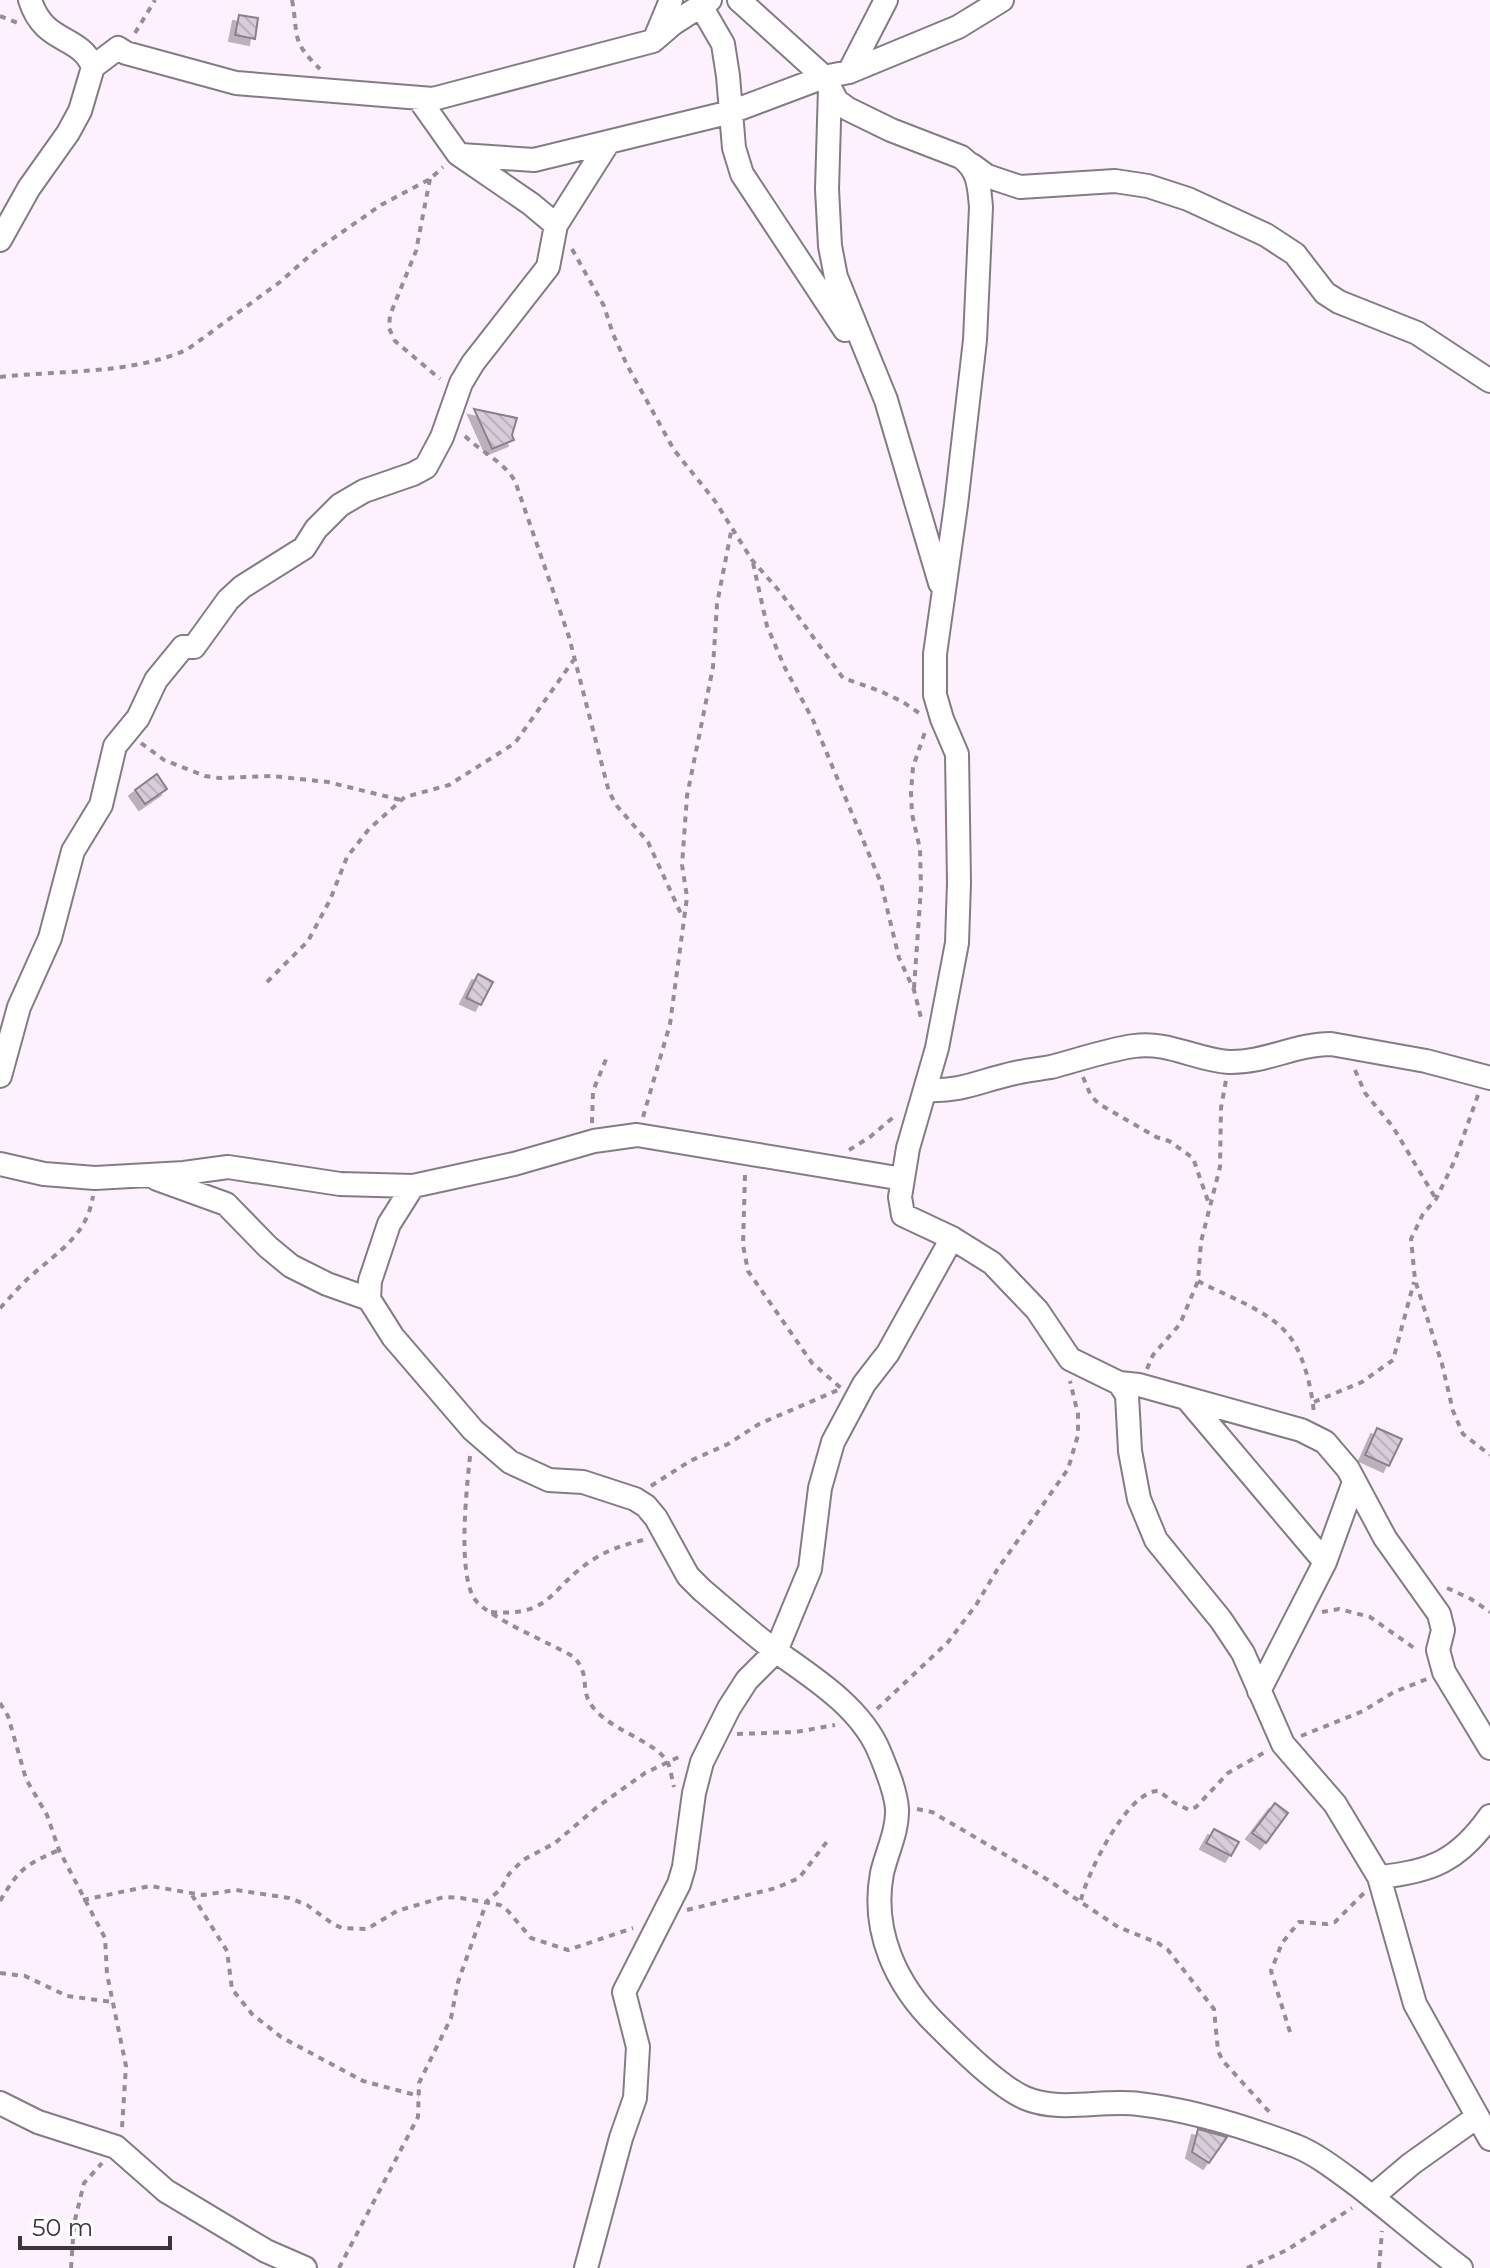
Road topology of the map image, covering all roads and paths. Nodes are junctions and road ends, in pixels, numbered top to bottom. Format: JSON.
{"nodes":[{"id":1,"x":30,"y":0,"type":"edge"},
{"id":2,"x":155,"y":0,"type":"edge"},
{"id":3,"x":292,"y":0,"type":"edge"},
{"id":4,"x":671,"y":0,"type":"edge"},
{"id":5,"x":739,"y":0,"type":"edge"},
{"id":6,"x":886,"y":0,"type":"edge"},
{"id":7,"x":1002,"y":0,"type":"edge"},
{"id":8,"x":705,"y":3,"type":"edge"},
{"id":9,"x":653,"y":41,"type":"junction"},
{"id":10,"x":118,"y":48,"type":"junction"},
{"id":11,"x":93,"y":67,"type":"junction"},
{"id":12,"x":849,"y":72,"type":"junction"},
{"id":13,"x":827,"y":83,"type":"junction"},
{"id":14,"x":347,"y":92,"type":"junction"},
{"id":15,"x":419,"y":99,"type":"junction"},
{"id":16,"x":731,"y":112,"type":"junction"},
{"id":17,"x":608,"y":143,"type":"junction"},
{"id":18,"x":458,"y":154,"type":"junction"},
{"id":19,"x":972,"y":165,"type":"junction"},
{"id":20,"x":430,"y":179,"type":"junction"},
{"id":21,"x":556,"y":225,"type":"junction"},
{"id":22,"x":0,"y":240,"type":"edge"},
{"id":23,"x":877,"y":372,"type":"junction"},
{"id":24,"x":0,"y":377,"type":"edge"},
{"id":25,"x":1490,"y":381,"type":"edge"},
{"id":26,"x":456,"y":398,"type":"junction"},
{"id":27,"x":731,"y":530,"type":"junction"},
{"id":28,"x":752,"y":560,"type":"junction"},
{"id":29,"x":943,"y":596,"type":"junction"},
{"id":30,"x":575,"y":658,"type":"junction"},
{"id":31,"x":935,"y":695,"type":"junction"},
{"id":32,"x":926,"y":729,"type":"dead end"},
{"id":33,"x":126,"y":732,"type":"junction"},
{"id":34,"x":401,"y":800,"type":"junction"},
{"id":35,"x":683,"y":918,"type":"junction"},
{"id":36,"x":267,"y":982,"type":"dead end"},
{"id":37,"x":914,"y":990,"type":"junction"},
{"id":38,"x":1349,"y":1047,"type":"junction"},
{"id":39,"x":937,"y":1048,"type":"junction"},
{"id":40,"x":607,"y":1057,"type":"dead end"},
{"id":41,"x":1076,"y":1060,"type":"junction"},
{"id":42,"x":1229,"y":1062,"type":"junction"},
{"id":43,"x":0,"y":1076,"type":"edge"},
{"id":44,"x":1486,"y":1077,"type":"edge"},
{"id":45,"x":926,"y":1090,"type":"junction"},
{"id":46,"x":637,"y":1135,"type":"junction"},
{"id":47,"x":594,"y":1141,"type":"junction"},
{"id":48,"x":748,"y":1152,"type":"junction"},
{"id":49,"x":0,"y":1164,"type":"edge"},
{"id":50,"x":813,"y":1164,"type":"junction"},
{"id":51,"x":149,"y":1176,"type":"junction"},
{"id":52,"x":95,"y":1178,"type":"junction"},
{"id":53,"x":903,"y":1179,"type":"junction"},
{"id":54,"x":413,"y":1186,"type":"junction"},
{"id":55,"x":1436,"y":1199,"type":"junction"},
{"id":56,"x":1209,"y":1203,"type":"junction"},
{"id":57,"x":952,"y":1238,"type":"junction"},
{"id":58,"x":1415,"y":1280,"type":"junction"},
{"id":59,"x":1198,"y":1281,"type":"junction"},
{"id":60,"x":369,"y":1299,"type":"junction"},
{"id":61,"x":0,"y":1308,"type":"edge"},
{"id":62,"x":1070,"y":1359,"type":"junction"},
{"id":63,"x":1129,"y":1384,"type":"junction"},
{"id":64,"x":853,"y":1386,"type":"junction"},
{"id":65,"x":1188,"y":1400,"type":"junction"},
{"id":66,"x":1313,"y":1402,"type":"junction"},
{"id":67,"x":473,"y":1430,"type":"junction"},
{"id":68,"x":1325,"y":1442,"type":"junction"},
{"id":69,"x":1490,"y":1455,"type":"edge"},
{"id":70,"x":1354,"y":1482,"type":"junction"},
{"id":71,"x":635,"y":1499,"type":"junction"},
{"id":72,"x":666,"y":1535,"type":"junction"},
{"id":73,"x":1325,"y":1562,"type":"junction"},
{"id":74,"x":1306,"y":1603,"type":"junction"},
{"id":75,"x":489,"y":1612,"type":"junction"},
{"id":76,"x":776,"y":1651,"type":"junction"},
{"id":77,"x":1442,"y":1667,"type":"junction"},
{"id":78,"x":1259,"y":1691,"type":"junction"},
{"id":79,"x":0,"y":1703,"type":"edge"},
{"id":80,"x":857,"y":1719,"type":"junction"},
{"id":81,"x":716,"y":1733,"type":"junction"},
{"id":82,"x":1283,"y":1744,"type":"junction"},
{"id":83,"x":1490,"y":1748,"type":"edge"},
{"id":84,"x":667,"y":1761,"type":"junction"},
{"id":85,"x":675,"y":1791,"type":"dead end"},
{"id":86,"x":1490,"y":1816,"type":"edge"},
{"id":87,"x":897,"y":1819,"type":"junction"},
{"id":88,"x":829,"y":1839,"type":"dead end"},
{"id":89,"x":59,"y":1850,"type":"junction"},
{"id":90,"x":1379,"y":1877,"type":"junction"},
{"id":91,"x":192,"y":1895,"type":"junction"},
{"id":92,"x":83,"y":1900,"type":"junction"},
{"id":93,"x":0,"y":1901,"type":"edge"},
{"id":94,"x":487,"y":1901,"type":"junction"},
{"id":95,"x":1081,"y":1901,"type":"junction"},
{"id":96,"x":659,"y":1920,"type":"junction"},
{"id":97,"x":0,"y":1973,"type":"edge"},
{"id":98,"x":113,"y":2002,"type":"junction"},
{"id":99,"x":1290,"y":2032,"type":"dead end"},
{"id":100,"x":419,"y":2096,"type":"junction"},
{"id":101,"x":0,"y":2103,"type":"edge"},
{"id":102,"x":1477,"y":2117,"type":"junction"},
{"id":103,"x":1490,"y":2139,"type":"edge"},
{"id":104,"x":116,"y":2147,"type":"junction"},
{"id":105,"x":1300,"y":2148,"type":"junction"},
{"id":106,"x":1380,"y":2203,"type":"junction"},
{"id":107,"x":71,"y":2268,"type":"edge"},
{"id":108,"x":305,"y":2268,"type":"edge"},
{"id":109,"x":339,"y":2268,"type":"edge"},
{"id":110,"x":586,"y":2268,"type":"edge"},
{"id":111,"x":1247,"y":2268,"type":"edge"},
{"id":112,"x":1379,"y":2268,"type":"edge"},
{"id":113,"x":1461,"y":2268,"type":"edge"}],
"edges":[{"from":1,"to":11,"type":"street"},
{"from":2,"to":10,"type":"path"},
{"from":3,"to":14,"type":"path"},
{"from":4,"to":9,"type":"street"},
{"from":5,"to":13,"type":"street"},
{"from":6,"to":12,"type":"street"},
{"from":7,"to":12,"type":"street"},
{"from":8,"to":9,"type":"street"},
{"from":8,"to":16,"type":"street"},
{"from":9,"to":15,"type":"street"},
{"from":10,"to":11,"type":"street"},
{"from":10,"to":14,"type":"street"},
{"from":11,"to":22,"type":"street"},
{"from":12,"to":13,"type":"street"},
{"from":13,"to":16,"type":"street"},
{"from":13,"to":19,"type":"street"},
{"from":13,"to":23,"type":"street"},
{"from":14,"to":15,"type":"street"},
{"from":15,"to":18,"type":"street"},
{"from":16,"to":17,"type":"street"},
{"from":16,"to":23,"type":"street"},
{"from":17,"to":18,"type":"street"},
{"from":17,"to":21,"type":"street"},
{"from":18,"to":20,"type":"path"},
{"from":18,"to":21,"type":"street"},
{"from":19,"to":25,"type":"street"},
{"from":19,"to":29,"type":"street"},
{"from":20,"to":24,"type":"path"},
{"from":20,"to":26,"type":"path"},
{"from":21,"to":26,"type":"street"},
{"from":21,"to":27,"type":"path"},
{"from":23,"to":29,"type":"street"},
{"from":26,"to":30,"type":"path"},
{"from":26,"to":33,"type":"street"},
{"from":27,"to":28,"type":"path"},
{"from":27,"to":35,"type":"path"},
{"from":28,"to":31,"type":"path"},
{"from":28,"to":37,"type":"path"},
{"from":29,"to":31,"type":"street"},
{"from":30,"to":34,"type":"path"},
{"from":30,"to":35,"type":"path"},
{"from":31,"to":39,"type":"street"},
{"from":32,"to":37,"type":"path"},
{"from":33,"to":34,"type":"path"},
{"from":33,"to":43,"type":"street"},
{"from":34,"to":36,"type":"path"},
{"from":35,"to":46,"type":"path"},
{"from":37,"to":39,"type":"path"},
{"from":38,"to":42,"type":"street"},
{"from":38,"to":44,"type":"street"},
{"from":38,"to":55,"type":"path"},
{"from":39,"to":45,"type":"street"},
{"from":40,"to":47,"type":"path"},
{"from":41,"to":42,"type":"street"},
{"from":41,"to":45,"type":"street"},
{"from":41,"to":56,"type":"path"},
{"from":42,"to":56,"type":"path"},
{"from":44,"to":55,"type":"path"},
{"from":45,"to":50,"type":"path"},
{"from":45,"to":53,"type":"street"},
{"from":46,"to":47,"type":"street"},
{"from":46,"to":48,"type":"street"},
{"from":47,"to":54,"type":"street"},
{"from":48,"to":50,"type":"street"},
{"from":48,"to":64,"type":"path"},
{"from":49,"to":52,"type":"street"},
{"from":50,"to":53,"type":"street"},
{"from":51,"to":52,"type":"street"},
{"from":51,"to":54,"type":"street"},
{"from":51,"to":60,"type":"street"},
{"from":52,"to":61,"type":"path"},
{"from":53,"to":57,"type":"street"},
{"from":54,"to":60,"type":"street"},
{"from":55,"to":58,"type":"path"},
{"from":56,"to":59,"type":"path"},
{"from":57,"to":62,"type":"street"},
{"from":57,"to":64,"type":"street"},
{"from":58,"to":66,"type":"path"},
{"from":58,"to":69,"type":"path"},
{"from":59,"to":63,"type":"path"},
{"from":59,"to":66,"type":"path"},
{"from":60,"to":67,"type":"street"},
{"from":62,"to":63,"type":"street"},
{"from":62,"to":80,"type":"path"},
{"from":63,"to":65,"type":"street"},
{"from":63,"to":78,"type":"street"},
{"from":64,"to":71,"type":"path"},
{"from":64,"to":76,"type":"street"},
{"from":65,"to":68,"type":"street"},
{"from":65,"to":73,"type":"street"},
{"from":66,"to":68,"type":"path"},
{"from":67,"to":71,"type":"street"},
{"from":67,"to":75,"type":"path"},
{"from":68,"to":70,"type":"street"},
{"from":70,"to":73,"type":"street"},
{"from":70,"to":77,"type":"street"},
{"from":71,"to":72,"type":"street"},
{"from":72,"to":75,"type":"path"},
{"from":72,"to":76,"type":"street"},
{"from":73,"to":74,"type":"street"},
{"from":74,"to":77,"type":"path"},
{"from":74,"to":78,"type":"street"},
{"from":75,"to":84,"type":"path"},
{"from":76,"to":80,"type":"street"},
{"from":76,"to":81,"type":"street"},
{"from":77,"to":82,"type":"path"},
{"from":77,"to":83,"type":"street"},
{"from":78,"to":82,"type":"street"},
{"from":79,"to":89,"type":"path"},
{"from":80,"to":81,"type":"path"},
{"from":80,"to":87,"type":"street"},
{"from":81,"to":84,"type":"path"},
{"from":81,"to":96,"type":"street"},
{"from":82,"to":90,"type":"street"},
{"from":82,"to":95,"type":"path"},
{"from":84,"to":85,"type":"path"},
{"from":84,"to":94,"type":"path"},
{"from":86,"to":90,"type":"street"},
{"from":87,"to":95,"type":"path"},
{"from":87,"to":105,"type":"street"},
{"from":88,"to":96,"type":"path"},
{"from":89,"to":92,"type":"path"},
{"from":89,"to":93,"type":"path"},
{"from":90,"to":99,"type":"path"},
{"from":90,"to":102,"type":"street"},
{"from":91,"to":92,"type":"path"},
{"from":91,"to":94,"type":"path"},
{"from":91,"to":100,"type":"path"},
{"from":92,"to":98,"type":"path"},
{"from":94,"to":96,"type":"path"},
{"from":94,"to":100,"type":"path"},
{"from":95,"to":105,"type":"path"},
{"from":96,"to":110,"type":"street"},
{"from":97,"to":98,"type":"path"},
{"from":98,"to":104,"type":"path"},
{"from":100,"to":109,"type":"path"},
{"from":101,"to":104,"type":"street"},
{"from":102,"to":103,"type":"street"},
{"from":102,"to":106,"type":"street"},
{"from":104,"to":107,"type":"path"},
{"from":104,"to":108,"type":"street"},
{"from":105,"to":106,"type":"street"},
{"from":106,"to":111,"type":"path"},
{"from":106,"to":112,"type":"path"},
{"from":106,"to":113,"type":"street"}]}
